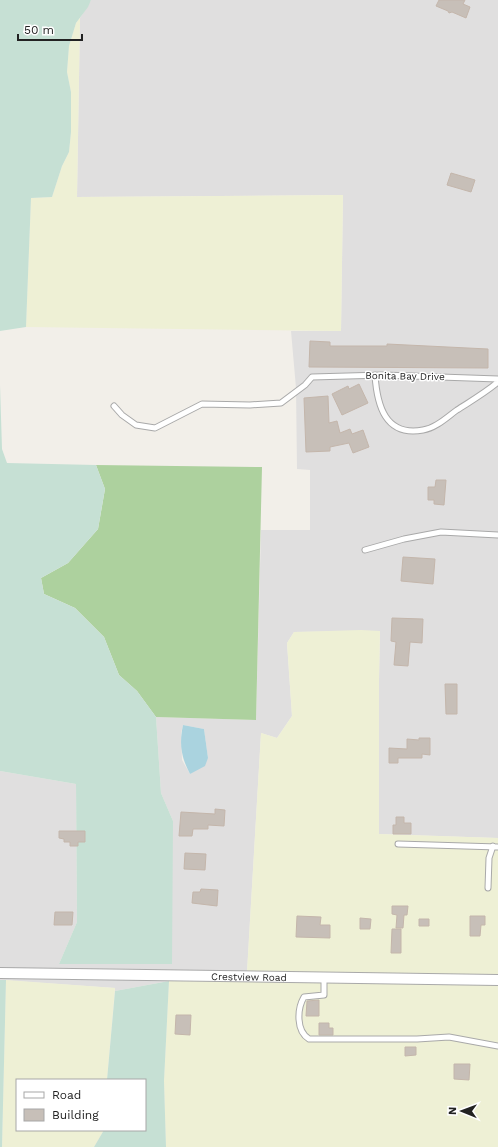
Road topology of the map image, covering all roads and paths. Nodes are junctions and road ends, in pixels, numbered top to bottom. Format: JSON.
{"nodes":[{"id":1,"x":375,"y":375,"type":"junction"},
{"id":2,"x":498,"y":381,"type":"edge"},
{"id":3,"x":114,"y":406,"type":"dead end"},
{"id":4,"x":498,"y":536,"type":"edge"},
{"id":5,"x":365,"y":550,"type":"dead end"},
{"id":6,"x":398,"y":844,"type":"dead end"},
{"id":7,"x":496,"y":846,"type":"edge"},
{"id":8,"x":488,"y":888,"type":"dead end"},
{"id":9,"x":0,"y":973,"type":"edge"},
{"id":10,"x":324,"y":978,"type":"junction"},
{"id":11,"x":498,"y":980,"type":"edge"},
{"id":12,"x":498,"y":1046,"type":"edge"}],
"edges":[{"from":1,"to":2,"type":"lane","name":"Bonita Bay Drive"},
{"from":1,"to":2,"type":"lane"},
{"from":1,"to":3,"type":"lane","name":"Bonita Bay Drive"},
{"from":4,"to":5,"type":"lane"},
{"from":6,"to":7,"type":"lane"},
{"from":7,"to":8,"type":"lane"},
{"from":9,"to":10,"type":"street","name":"Crestview Road"},
{"from":10,"to":11,"type":"street","name":"Crestview Road"},
{"from":10,"to":12,"type":"lane"}]}
